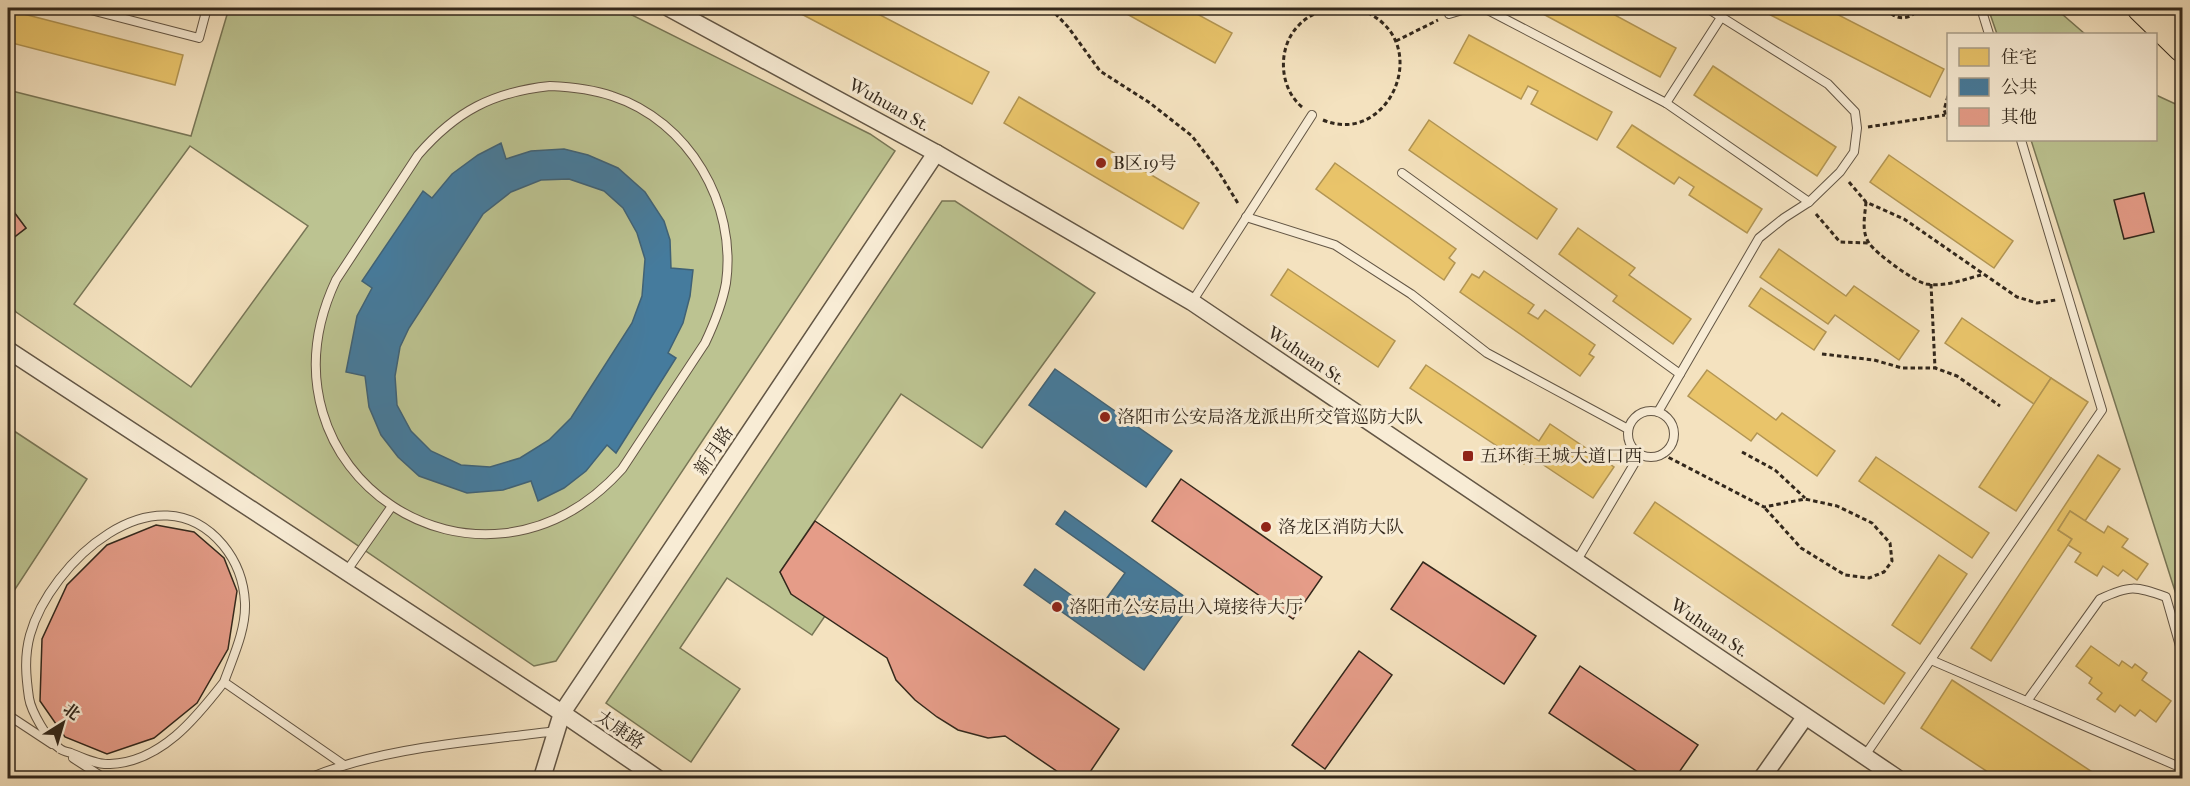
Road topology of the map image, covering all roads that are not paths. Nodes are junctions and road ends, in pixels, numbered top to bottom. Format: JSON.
{"nodes":[{"id":1,"x":83,"y":8,"type":"edge"},
{"id":2,"x":207,"y":8,"type":"edge"},
{"id":3,"x":669,"y":8,"type":"edge"},
{"id":4,"x":1469,"y":8,"type":"edge"},
{"id":5,"x":1484,"y":8,"type":"edge"},
{"id":6,"x":1707,"y":8,"type":"edge"},
{"id":7,"x":1981,"y":8,"type":"edge"},
{"id":8,"x":2153,"y":11,"type":"edge"},
{"id":9,"x":1449,"y":14,"type":"road end"},
{"id":10,"x":1722,"y":16,"type":"junction"},
{"id":11,"x":2182,"y":26,"type":"edge"},
{"id":12,"x":1989,"y":33,"type":"edge"},
{"id":13,"x":2182,"y":48,"type":"edge"},
{"id":14,"x":1666,"y":103,"type":"junction"},
{"id":15,"x":1312,"y":115,"type":"road end"},
{"id":16,"x":2021,"y":141,"type":"edge"},
{"id":17,"x":936,"y":153,"type":"junction"},
{"id":18,"x":1402,"y":173,"type":"dead end"},
{"id":19,"x":1809,"y":202,"type":"junction"},
{"id":20,"x":1246,"y":217,"type":"junction"},
{"id":21,"x":1192,"y":302,"type":"junction"},
{"id":22,"x":8,"y":350,"type":"edge"},
{"id":23,"x":1680,"y":374,"type":"junction"},
{"id":24,"x":1658,"y":412,"type":"junction"},
{"id":25,"x":1628,"y":429,"type":"junction"},
{"id":26,"x":1640,"y":454,"type":"junction"},
{"id":27,"x":392,"y":506,"type":"junction"},
{"id":28,"x":1576,"y":562,"type":"junction"},
{"id":29,"x":346,"y":572,"type":"junction"},
{"id":30,"x":2182,"y":653,"type":"edge"},
{"id":31,"x":1931,"y":660,"type":"junction"},
{"id":32,"x":224,"y":682,"type":"junction"},
{"id":33,"x":2027,"y":701,"type":"junction"},
{"id":34,"x":562,"y":713,"type":"junction"},
{"id":35,"x":8,"y":715,"type":"edge"},
{"id":36,"x":1805,"y":717,"type":"junction"},
{"id":37,"x":556,"y":731,"type":"junction"},
{"id":38,"x":57,"y":748,"type":"junction"},
{"id":39,"x":1864,"y":757,"type":"junction"},
{"id":40,"x":344,"y":765,"type":"junction"},
{"id":41,"x":2182,"y":768,"type":"edge"},
{"id":42,"x":104,"y":778,"type":"edge"},
{"id":43,"x":309,"y":778,"type":"edge"},
{"id":44,"x":542,"y":778,"type":"edge"},
{"id":45,"x":657,"y":778,"type":"edge"},
{"id":46,"x":1761,"y":778,"type":"edge"},
{"id":47,"x":1897,"y":778,"type":"edge"}],
"edges":[{"from":1,"to":2,"type":"lane"},
{"from":3,"to":17,"type":"street","name":"Wuhuan St."},
{"from":4,"to":9,"type":"lane"},
{"from":5,"to":14,"type":"lane"},
{"from":6,"to":10,"type":"lane"},
{"from":7,"to":12,"type":"lane"},
{"from":8,"to":11,"type":"highway"},
{"from":8,"to":13,"type":"main road"},
{"from":10,"to":14,"type":"lane"},
{"from":10,"to":19,"type":"lane"},
{"from":14,"to":19,"type":"lane"},
{"from":15,"to":20,"type":"lane"},
{"from":16,"to":31,"type":"lane"},
{"from":17,"to":21,"type":"street","name":"Wuhuan St."},
{"from":17,"to":34,"type":"street","name":"新月路"},
{"from":18,"to":23,"type":"lane"},
{"from":19,"to":23,"type":"lane"},
{"from":20,"to":21,"type":"lane"},
{"from":20,"to":25,"type":"lane"},
{"from":21,"to":28,"type":"street","name":"Wuhuan St."},
{"from":22,"to":29,"type":"street","name":"太康路"},
{"from":23,"to":24,"type":"lane"},
{"from":24,"to":25,"type":"lane"},
{"from":24,"to":26,"type":"lane"},
{"from":25,"to":26,"type":"lane"},
{"from":26,"to":28,"type":"lane"},
{"from":27,"to":27,"type":"lane"},
{"from":27,"to":29,"type":"lane"},
{"from":28,"to":36,"type":"street","name":"Wuhuan St."},
{"from":29,"to":34,"type":"street","name":"太康路"},
{"from":30,"to":33,"type":"lane"},
{"from":31,"to":33,"type":"lane"},
{"from":31,"to":39,"type":"lane"},
{"from":32,"to":38,"type":"lane"},
{"from":32,"to":38,"type":"lane"},
{"from":32,"to":40,"type":"lane"},
{"from":33,"to":41,"type":"lane"},
{"from":34,"to":37,"type":"street","name":"新月路"},
{"from":34,"to":45,"type":"street","name":"太康路"},
{"from":35,"to":38,"type":"lane"},
{"from":36,"to":39,"type":"street","name":"Wuhuan St."},
{"from":36,"to":46,"type":"street"},
{"from":37,"to":40,"type":"lane"},
{"from":37,"to":44,"type":"street","name":"新月路"},
{"from":38,"to":42,"type":"lane"},
{"from":39,"to":47,"type":"street","name":"Wuhuan St."},
{"from":40,"to":43,"type":"lane"}]}
